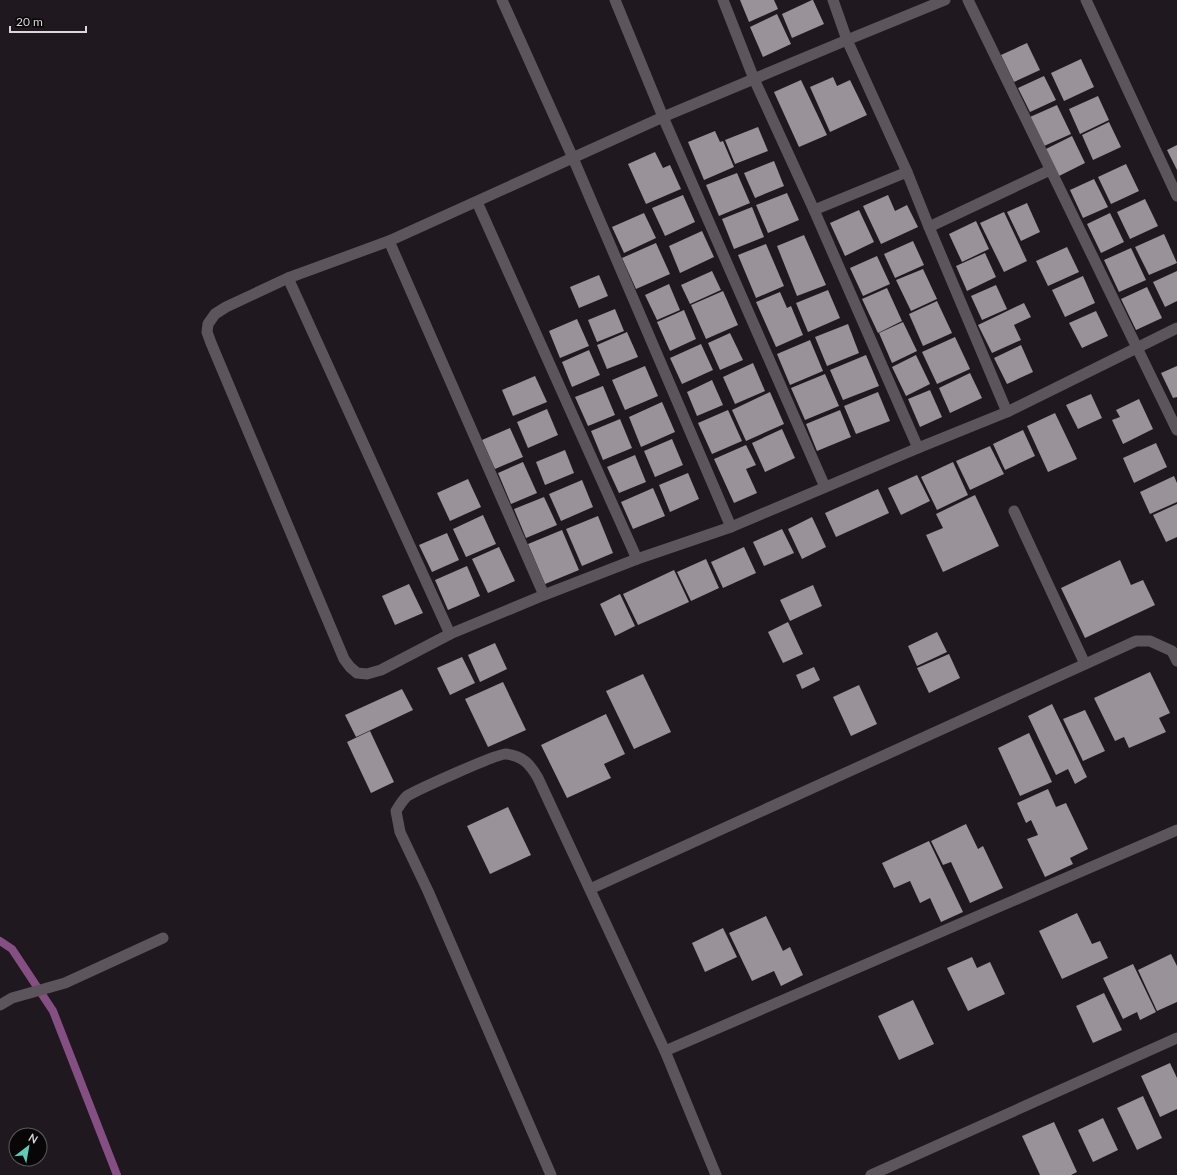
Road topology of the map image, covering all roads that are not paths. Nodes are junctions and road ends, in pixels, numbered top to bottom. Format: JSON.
{"nodes":[{"id":1,"x":502,"y":0,"type":"edge"},
{"id":2,"x":615,"y":0,"type":"edge"},
{"id":3,"x":723,"y":0,"type":"edge"},
{"id":4,"x":832,"y":0,"type":"edge"},
{"id":5,"x":945,"y":0,"type":"edge"},
{"id":6,"x":968,"y":0,"type":"edge"},
{"id":7,"x":1086,"y":0,"type":"edge"},
{"id":8,"x":848,"y":40,"type":"junction"},
{"id":9,"x":754,"y":79,"type":"junction"},
{"id":10,"x":663,"y":117,"type":"junction"},
{"id":11,"x":573,"y":158,"type":"junction"},
{"id":12,"x":1050,"y":170,"type":"junction"},
{"id":13,"x":907,"y":172,"type":"junction"},
{"id":14,"x":1177,"y":196,"type":"edge"},
{"id":15,"x":478,"y":202,"type":"junction"},
{"id":16,"x":814,"y":210,"type":"junction"},
{"id":17,"x":928,"y":227,"type":"junction"},
{"id":18,"x":389,"y":241,"type":"junction"},
{"id":19,"x":288,"y":278,"type":"junction"},
{"id":20,"x":1177,"y":328,"type":"edge"},
{"id":21,"x":1137,"y":347,"type":"junction"},
{"id":22,"x":1007,"y":412,"type":"junction"},
{"id":23,"x":1177,"y":430,"type":"edge"},
{"id":24,"x":918,"y":448,"type":"junction"},
{"id":25,"x":826,"y":487,"type":"junction"},
{"id":26,"x":1014,"y":511,"type":"dead end"},
{"id":27,"x":731,"y":527,"type":"junction"},
{"id":28,"x":637,"y":559,"type":"junction"},
{"id":29,"x":544,"y":595,"type":"junction"},
{"id":30,"x":450,"y":634,"type":"junction"},
{"id":31,"x":1177,"y":661,"type":"edge"},
{"id":32,"x":1085,"y":664,"type":"junction"},
{"id":33,"x":1177,"y":830,"type":"edge"},
{"id":34,"x":590,"y":889,"type":"junction"},
{"id":35,"x":163,"y":938,"type":"dead end"},
{"id":36,"x":0,"y":1004,"type":"edge"},
{"id":37,"x":1177,"y":1038,"type":"edge"},
{"id":38,"x":665,"y":1051,"type":"junction"},
{"id":39,"x":550,"y":1175,"type":"edge"},
{"id":40,"x":716,"y":1175,"type":"edge"},
{"id":41,"x":871,"y":1175,"type":"edge"}],
"edges":[{"from":1,"to":11,"type":"street"},
{"from":2,"to":10,"type":"street"},
{"from":3,"to":9,"type":"street"},
{"from":4,"to":8,"type":"street"},
{"from":5,"to":8,"type":"street"},
{"from":6,"to":12,"type":"street"},
{"from":7,"to":14,"type":"street"},
{"from":8,"to":9,"type":"street"},
{"from":8,"to":13,"type":"street"},
{"from":9,"to":10,"type":"street"},
{"from":9,"to":16,"type":"street"},
{"from":10,"to":11,"type":"street"},
{"from":10,"to":25,"type":"street"},
{"from":11,"to":15,"type":"street"},
{"from":11,"to":27,"type":"street"},
{"from":12,"to":17,"type":"street"},
{"from":12,"to":21,"type":"street"},
{"from":13,"to":16,"type":"street"},
{"from":13,"to":17,"type":"street"},
{"from":15,"to":18,"type":"street"},
{"from":15,"to":28,"type":"street"},
{"from":16,"to":24,"type":"street"},
{"from":17,"to":22,"type":"street"},
{"from":18,"to":19,"type":"street"},
{"from":18,"to":29,"type":"street"},
{"from":19,"to":30,"type":"street"},
{"from":19,"to":30,"type":"street"},
{"from":20,"to":21,"type":"street"},
{"from":21,"to":22,"type":"street"},
{"from":21,"to":23,"type":"street"},
{"from":22,"to":24,"type":"street"},
{"from":24,"to":25,"type":"street"},
{"from":25,"to":27,"type":"street"},
{"from":26,"to":32,"type":"street"},
{"from":27,"to":28,"type":"street"},
{"from":28,"to":29,"type":"street"},
{"from":29,"to":30,"type":"street"},
{"from":31,"to":32,"type":"street"},
{"from":32,"to":34,"type":"street"},
{"from":33,"to":38,"type":"street"},
{"from":34,"to":38,"type":"street"},
{"from":34,"to":39,"type":"street"},
{"from":35,"to":36,"type":"street"},
{"from":37,"to":41,"type":"street"},
{"from":38,"to":40,"type":"street"}]}
